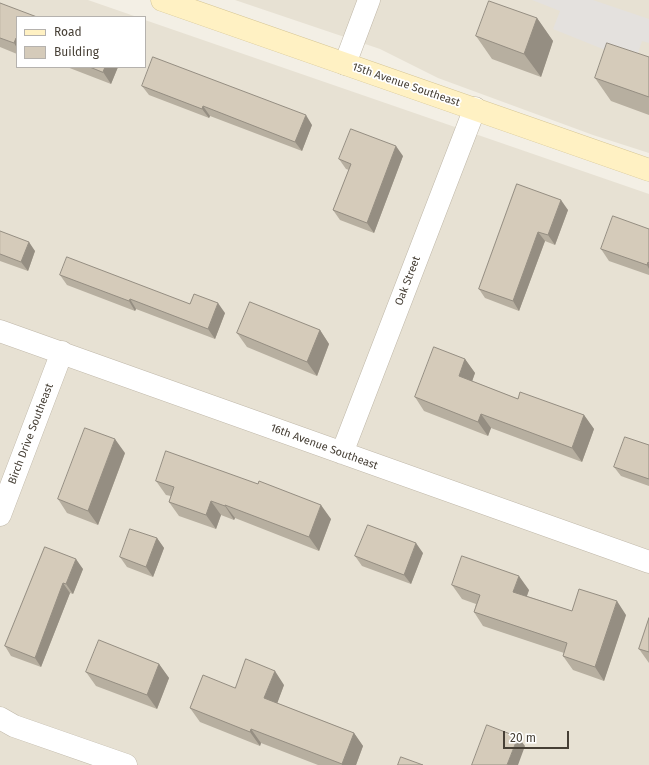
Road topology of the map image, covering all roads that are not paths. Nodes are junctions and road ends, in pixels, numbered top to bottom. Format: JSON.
{"nodes":[{"id":1,"x":162,"y":0,"type":"edge"},
{"id":2,"x":369,"y":0,"type":"edge"},
{"id":3,"x":345,"y":64,"type":"junction"},
{"id":4,"x":475,"y":108,"type":"junction"},
{"id":5,"x":649,"y":170,"type":"edge"},
{"id":6,"x":0,"y":331,"type":"edge"},
{"id":7,"x":62,"y":352,"type":"junction"},
{"id":8,"x":342,"y":453,"type":"junction"},
{"id":9,"x":0,"y":515,"type":"edge"},
{"id":10,"x":649,"y":562,"type":"edge"},
{"id":11,"x":0,"y":718,"type":"edge"},
{"id":12,"x":126,"y":765,"type":"edge"}],
"edges":[{"from":1,"to":3,"type":"street","name":"15th Avenue Southeast"},
{"from":2,"to":3,"type":"street"},
{"from":3,"to":4,"type":"street","name":"15th Avenue Southeast"},
{"from":4,"to":5,"type":"street","name":"15th Avenue Southeast"},
{"from":4,"to":8,"type":"street","name":"Oak Street"},
{"from":6,"to":7,"type":"street","name":"16th Avenue Southeast"},
{"from":7,"to":8,"type":"street","name":"16th Avenue Southeast"},
{"from":7,"to":9,"type":"street","name":"Birch Drive Southeast"},
{"from":8,"to":10,"type":"street","name":"16th Avenue Southeast"},
{"from":11,"to":12,"type":"street"}]}
